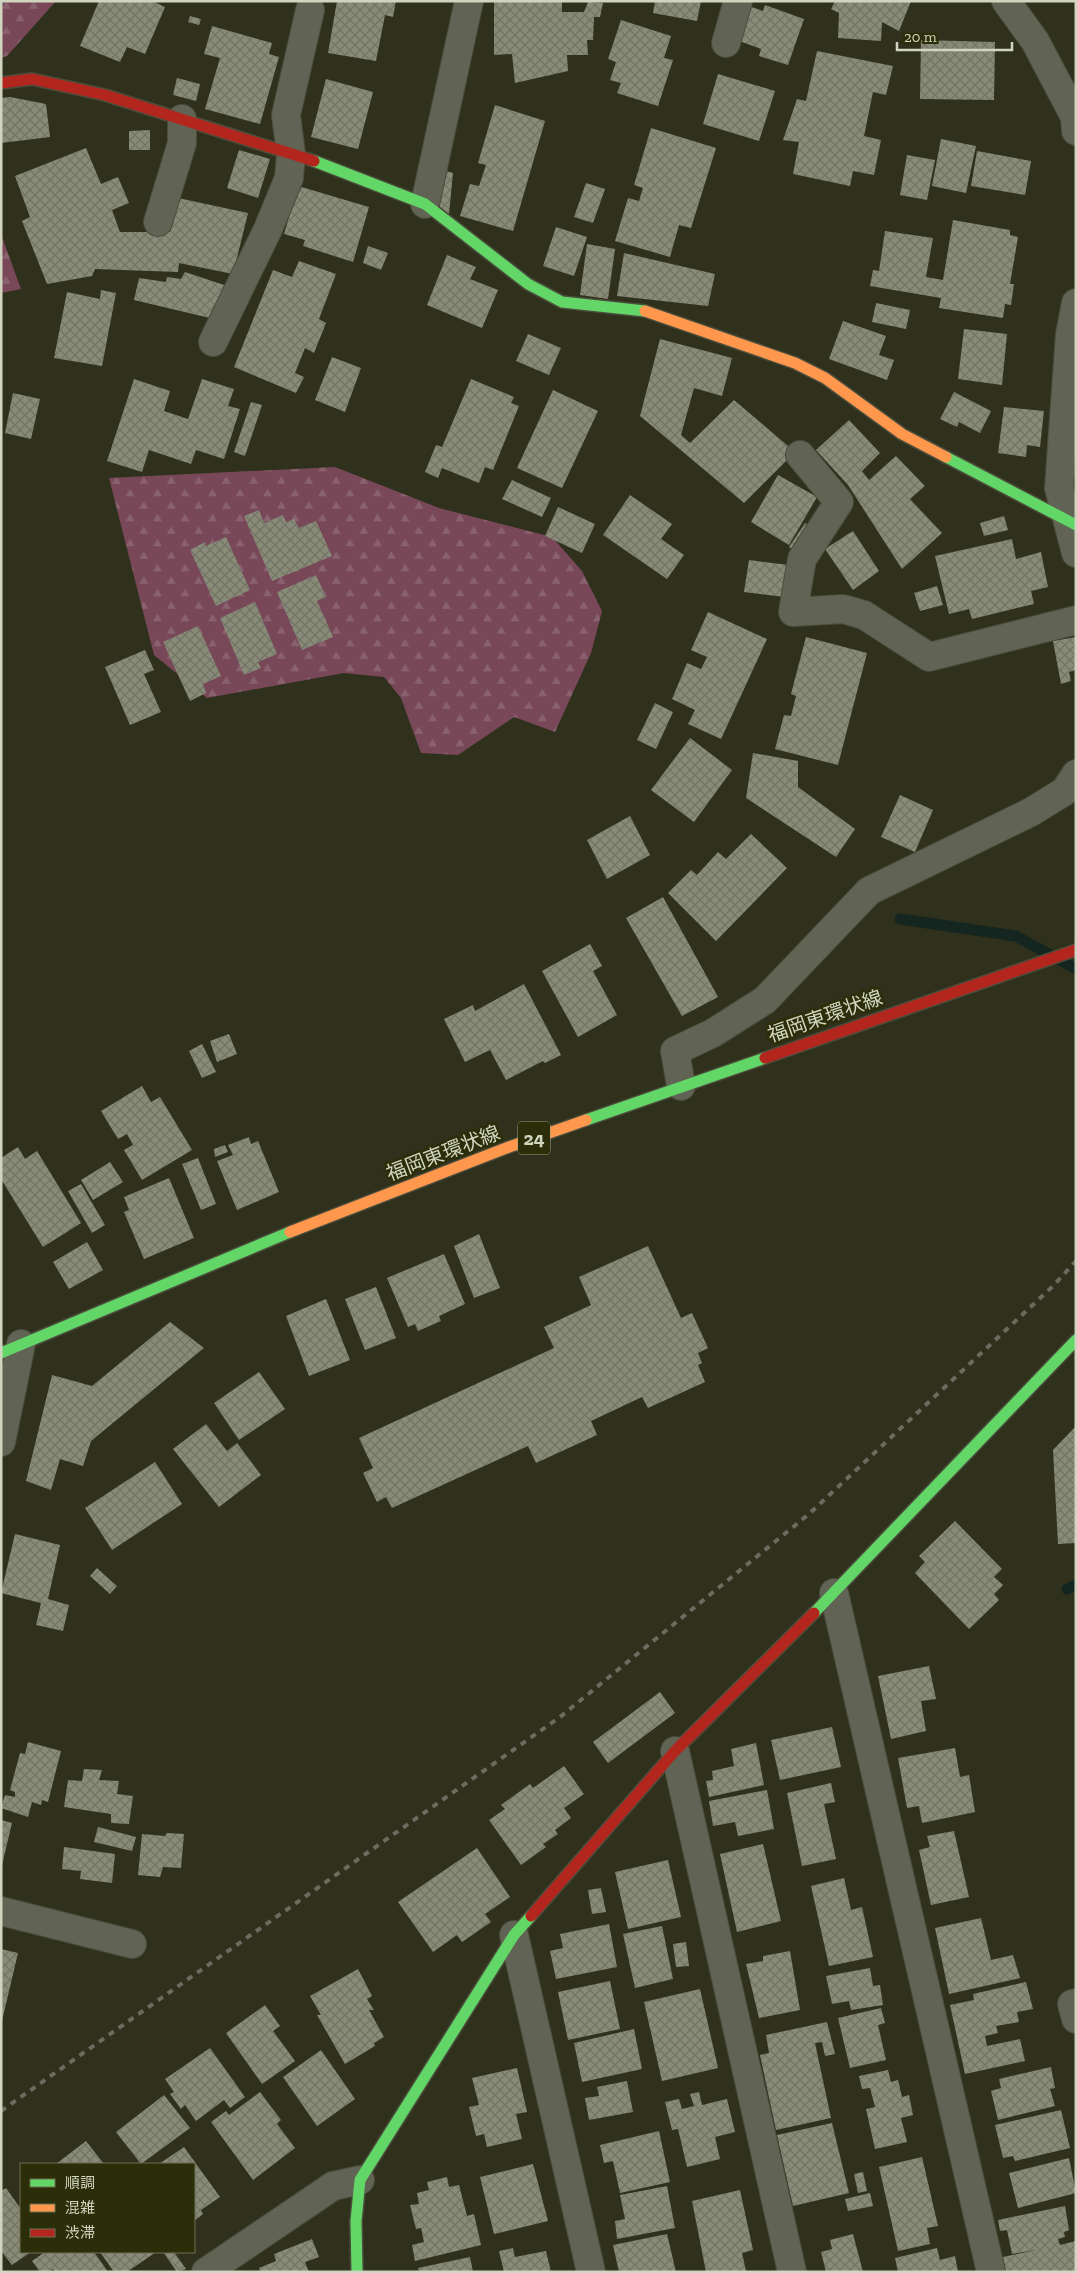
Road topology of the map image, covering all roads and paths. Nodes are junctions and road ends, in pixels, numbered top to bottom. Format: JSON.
{"nodes":[{"id":1,"x":469,"y":1,"type":"edge"},
{"id":2,"x":738,"y":1,"type":"edge"},
{"id":3,"x":1006,"y":1,"type":"edge"},
{"id":4,"x":310,"y":10,"type":"dead end"},
{"id":5,"x":726,"y":43,"type":"dead end"},
{"id":6,"x":1,"y":83,"type":"edge"},
{"id":7,"x":182,"y":119,"type":"junction"},
{"id":8,"x":1076,"y":131,"type":"edge"},
{"id":9,"x":291,"y":154,"type":"junction"},
{"id":10,"x":425,"y":204,"type":"junction"},
{"id":11,"x":158,"y":222,"type":"dead end"},
{"id":12,"x":1076,"y":302,"type":"edge"},
{"id":13,"x":213,"y":342,"type":"dead end"},
{"id":14,"x":800,"y":455,"type":"dead end"},
{"id":15,"x":1071,"y":522,"type":"edge"},
{"id":16,"x":1076,"y":553,"type":"edge"},
{"id":17,"x":1076,"y":620,"type":"edge"},
{"id":18,"x":1072,"y":790,"type":"edge"},
{"id":19,"x":1076,"y":950,"type":"edge"},
{"id":20,"x":681,"y":1086,"type":"junction"},
{"id":21,"x":1076,"y":1340,"type":"edge"},
{"id":22,"x":11,"y":1349,"type":"edge"},
{"id":23,"x":1,"y":1442,"type":"edge"},
{"id":24,"x":834,"y":1593,"type":"junction"},
{"id":25,"x":675,"y":1751,"type":"junction"},
{"id":26,"x":1,"y":1911,"type":"edge"},
{"id":27,"x":514,"y":1935,"type":"junction"},
{"id":28,"x":132,"y":1944,"type":"dead end"},
{"id":29,"x":1076,"y":2003,"type":"edge"},
{"id":30,"x":1076,"y":2019,"type":"edge"},
{"id":31,"x":360,"y":2180,"type":"junction"},
{"id":32,"x":206,"y":2272,"type":"edge"},
{"id":33,"x":357,"y":2272,"type":"edge"},
{"id":34,"x":591,"y":2272,"type":"edge"},
{"id":35,"x":792,"y":2272,"type":"edge"},
{"id":36,"x":991,"y":2272,"type":"edge"}],
"edges":[{"from":1,"to":10,"type":"street"},
{"from":2,"to":5,"type":"street"},
{"from":3,"to":8,"type":"street"},
{"from":4,"to":9,"type":"street"},
{"from":6,"to":7,"type":"street"},
{"from":7,"to":9,"type":"street"},
{"from":7,"to":11,"type":"street"},
{"from":9,"to":10,"type":"street"},
{"from":9,"to":13,"type":"street"},
{"from":10,"to":15,"type":"street"},
{"from":12,"to":15,"type":"street"},
{"from":14,"to":17,"type":"street"},
{"from":15,"to":16,"type":"street"},
{"from":18,"to":20,"type":"street"},
{"from":19,"to":20,"type":"street","name":"福岡東環状線","number":"24"},
{"from":20,"to":22,"type":"street","name":"福岡東環状線","number":"24"},
{"from":21,"to":24,"type":"street"},
{"from":22,"to":23,"type":"street"},
{"from":24,"to":25,"type":"street"},
{"from":24,"to":36,"type":"street"},
{"from":25,"to":27,"type":"street"},
{"from":25,"to":35,"type":"street"},
{"from":26,"to":28,"type":"street"},
{"from":27,"to":31,"type":"street"},
{"from":27,"to":34,"type":"street"},
{"from":29,"to":30,"type":"street"},
{"from":31,"to":32,"type":"street"},
{"from":31,"to":33,"type":"street"}]}
